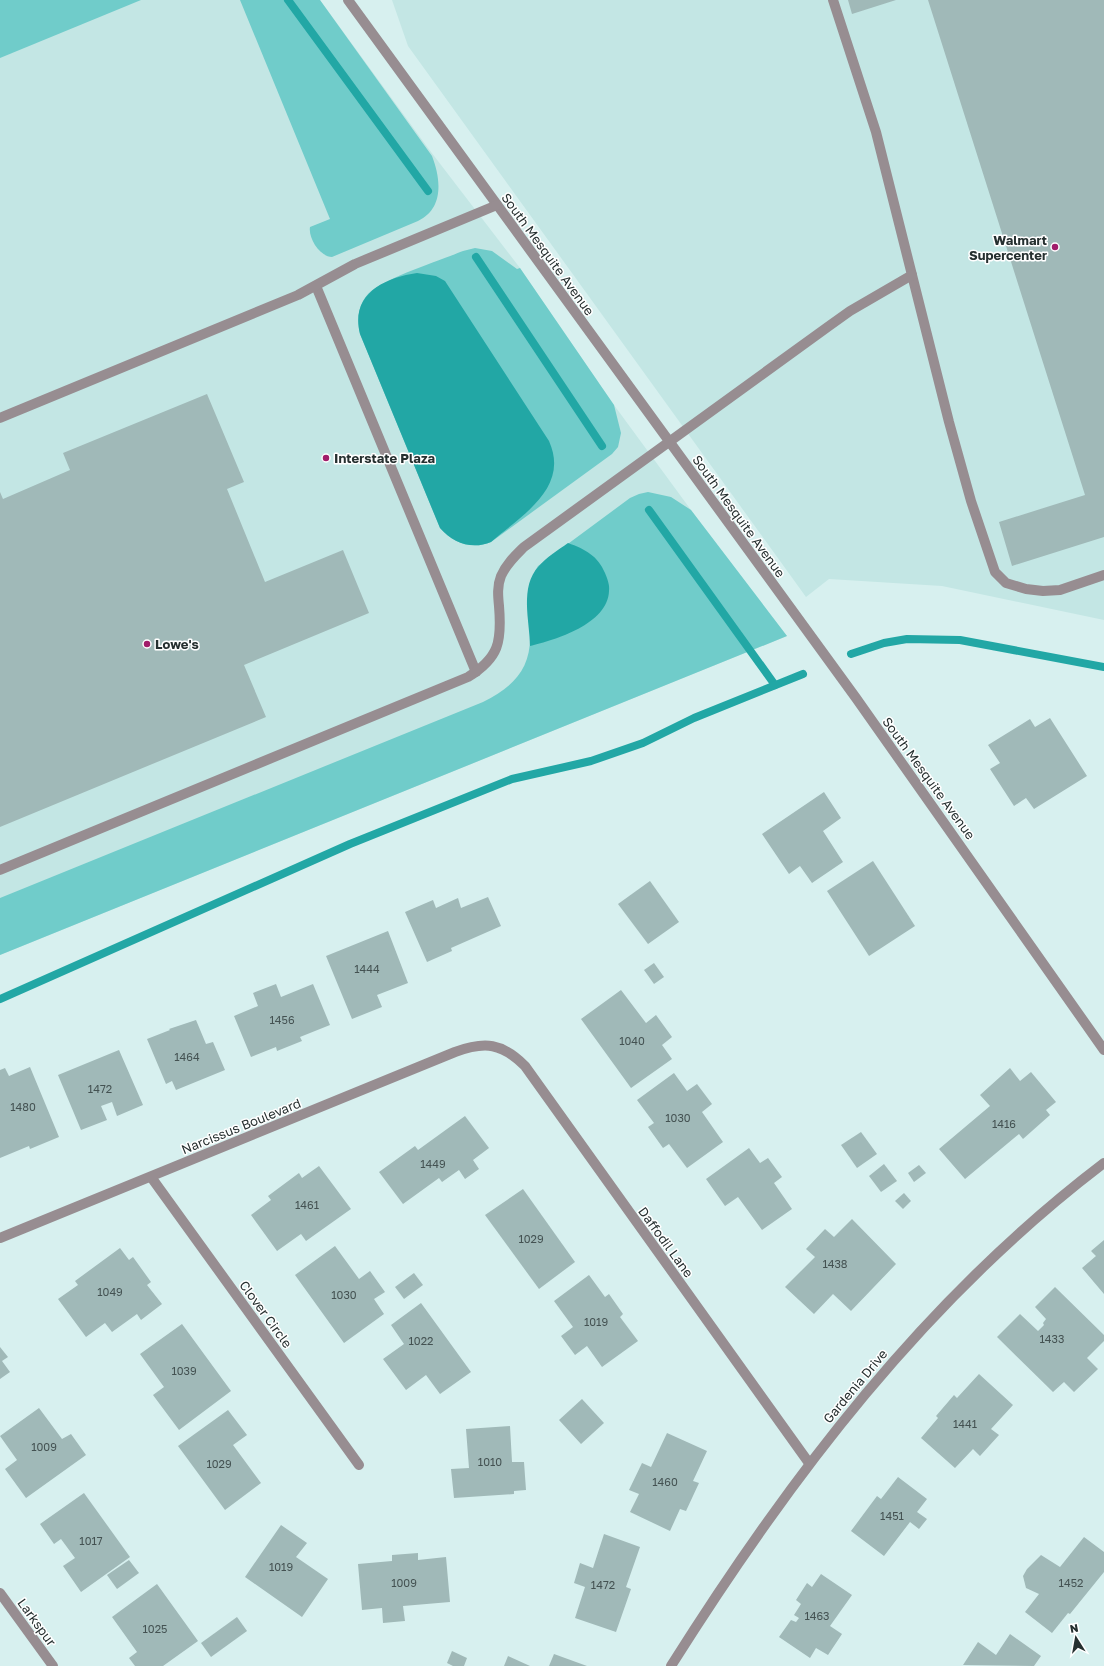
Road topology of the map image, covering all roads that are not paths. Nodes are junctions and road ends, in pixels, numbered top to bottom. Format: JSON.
{"nodes":[{"id":1,"x":348,"y":0,"type":"edge"},
{"id":2,"x":833,"y":0,"type":"edge"},
{"id":3,"x":497,"y":205,"type":"junction"},
{"id":4,"x":912,"y":275,"type":"junction"},
{"id":5,"x":316,"y":286,"type":"junction"},
{"id":6,"x":0,"y":418,"type":"edge"},
{"id":7,"x":668,"y":441,"type":"junction"},
{"id":8,"x":1104,"y":575,"type":"edge"},
{"id":9,"x":476,"y":672,"type":"junction"},
{"id":10,"x":0,"y":870,"type":"edge"},
{"id":11,"x":494,"y":1046,"type":"joint"},
{"id":12,"x":1104,"y":1050,"type":"edge"},
{"id":13,"x":1104,"y":1163,"type":"edge"},
{"id":14,"x":151,"y":1177,"type":"junction"},
{"id":15,"x":0,"y":1238,"type":"edge"},
{"id":16,"x":809,"y":1463,"type":"junction"},
{"id":17,"x":359,"y":1465,"type":"dead end"},
{"id":18,"x":0,"y":1593,"type":"edge"},
{"id":19,"x":53,"y":1666,"type":"edge"},
{"id":20,"x":671,"y":1666,"type":"edge"}],
"edges":[{"from":1,"to":3,"type":"street","name":"South Mesquite Avenue"},
{"from":2,"to":4,"type":"street"},
{"from":3,"to":5,"type":"street"},
{"from":3,"to":7,"type":"street","name":"South Mesquite Avenue"},
{"from":4,"to":7,"type":"street"},
{"from":4,"to":8,"type":"street"},
{"from":5,"to":6,"type":"street"},
{"from":5,"to":9,"type":"street"},
{"from":7,"to":9,"type":"street"},
{"from":7,"to":12,"type":"street","name":"South Mesquite Avenue"},
{"from":9,"to":10,"type":"street"},
{"from":11,"to":14,"type":"street","name":"Narcissus Boulevard"},
{"from":11,"to":16,"type":"street","name":"Daffodil Lane"},
{"from":13,"to":16,"type":"street","name":"Gardenia Drive"},
{"from":14,"to":15,"type":"street","name":"Narcissus Boulevard"},
{"from":14,"to":17,"type":"street","name":"Clover Circle"},
{"from":16,"to":20,"type":"street","name":"Gardenia Drive"},
{"from":18,"to":19,"type":"street","name":"Larkspur"}]}
